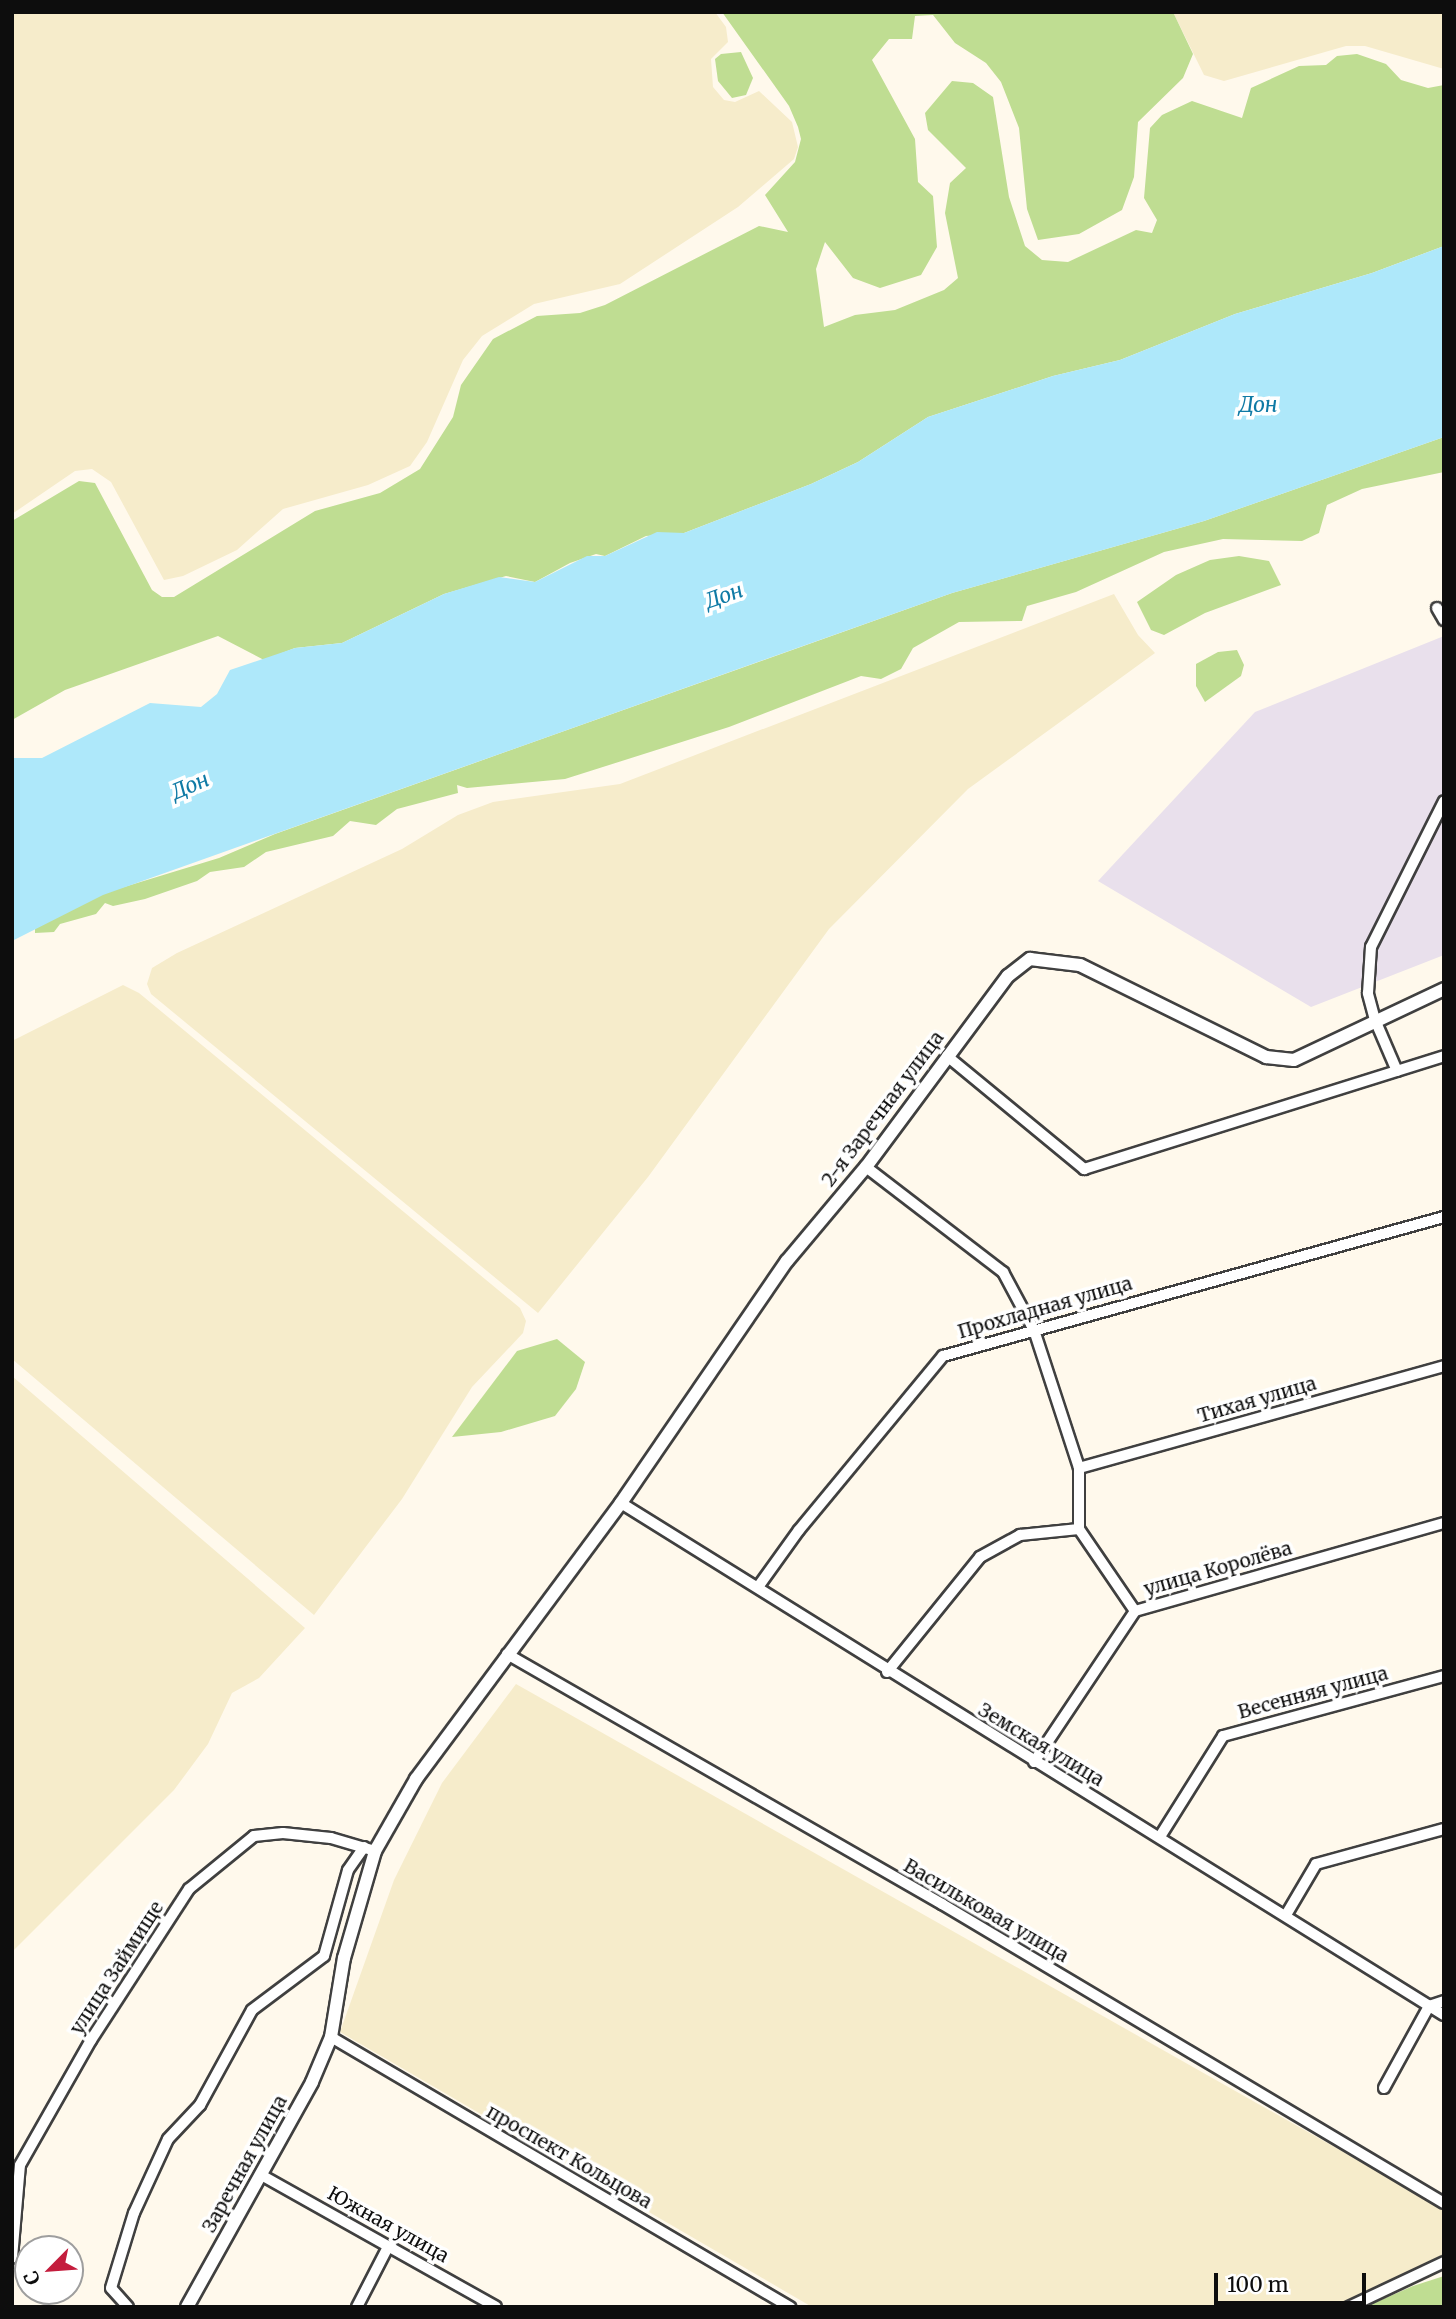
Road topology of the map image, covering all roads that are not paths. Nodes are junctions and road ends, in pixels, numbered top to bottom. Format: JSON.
{"nodes":[{"id":1,"x":1437,"y":608,"type":"dead end"},
{"id":2,"x":1444,"y":620,"type":"edge"},
{"id":3,"x":1444,"y":801,"type":"edge"},
{"id":4,"x":1444,"y":989,"type":"edge"},
{"id":5,"x":1374,"y":1020,"type":"junction"},
{"id":6,"x":947,"y":1056,"type":"junction"},
{"id":7,"x":1444,"y":1056,"type":"edge"},
{"id":8,"x":1396,"y":1070,"type":"junction"},
{"id":9,"x":866,"y":1167,"type":"junction"},
{"id":10,"x":1444,"y":1217,"type":"edge"},
{"id":11,"x":1034,"y":1329,"type":"junction"},
{"id":12,"x":1444,"y":1366,"type":"edge"},
{"id":13,"x":1079,"y":1468,"type":"junction"},
{"id":14,"x":621,"y":1503,"type":"junction"},
{"id":15,"x":1444,"y":1523,"type":"edge"},
{"id":16,"x":1079,"y":1530,"type":"junction"},
{"id":17,"x":758,"y":1587,"type":"junction"},
{"id":18,"x":1135,"y":1611,"type":"junction"},
{"id":19,"x":508,"y":1654,"type":"junction"},
{"id":20,"x":887,"y":1672,"type":"junction"},
{"id":21,"x":1444,"y":1676,"type":"edge"},
{"id":22,"x":1034,"y":1762,"type":"junction"},
{"id":23,"x":1444,"y":1829,"type":"edge"},
{"id":24,"x":1161,"y":1835,"type":"junction"},
{"id":25,"x":370,"y":1849,"type":"junction"},
{"id":26,"x":1286,"y":1915,"type":"junction"},
{"id":27,"x":1444,"y":2001,"type":"edge"},
{"id":28,"x":1429,"y":2006,"type":"junction"},
{"id":29,"x":1444,"y":2015,"type":"edge"},
{"id":30,"x":331,"y":2037,"type":"junction"},
{"id":31,"x":1384,"y":2088,"type":"dead end"},
{"id":32,"x":263,"y":2176,"type":"junction"},
{"id":33,"x":1444,"y":2203,"type":"edge"},
{"id":34,"x":388,"y":2247,"type":"junction"},
{"id":35,"x":12,"y":2258,"type":"edge"},
{"id":36,"x":1444,"y":2262,"type":"edge"},
{"id":37,"x":128,"y":2307,"type":"edge"},
{"id":38,"x":187,"y":2307,"type":"edge"},
{"id":39,"x":357,"y":2307,"type":"edge"},
{"id":40,"x":496,"y":2307,"type":"edge"},
{"id":41,"x":790,"y":2307,"type":"edge"},
{"id":42,"x":1349,"y":2307,"type":"edge"}],
"edges":[{"from":1,"to":2,"type":"street"},
{"from":3,"to":5,"type":"street"},
{"from":4,"to":5,"type":"street","name":"2-я Заречная улица"},
{"from":5,"to":6,"type":"street","name":"2-я Заречная улица"},
{"from":5,"to":8,"type":"street"},
{"from":6,"to":8,"type":"street"},
{"from":6,"to":9,"type":"street","name":"2-я Заречная улица"},
{"from":7,"to":8,"type":"street"},
{"from":9,"to":11,"type":"street"},
{"from":9,"to":14,"type":"street","name":"2-я Заречная улица"},
{"from":10,"to":11,"type":"street","name":"Прохладная улица"},
{"from":11,"to":13,"type":"street"},
{"from":11,"to":17,"type":"street","name":"Прохладная улица"},
{"from":12,"to":13,"type":"street","name":"Тихая улица"},
{"from":13,"to":16,"type":"street"},
{"from":14,"to":17,"type":"street","name":"Земская улица"},
{"from":14,"to":19,"type":"street","name":"2-я Заречная улица"},
{"from":15,"to":18,"type":"street","name":"улица Королёва"},
{"from":16,"to":18,"type":"street"},
{"from":16,"to":20,"type":"street"},
{"from":17,"to":20,"type":"street","name":"Земская улица"},
{"from":18,"to":22,"type":"street","name":"улица Королёва"},
{"from":19,"to":25,"type":"street","name":"2-я Заречная улица"},
{"from":19,"to":33,"type":"street","name":"Васильковая улица"},
{"from":20,"to":22,"type":"street","name":"Земская улица"},
{"from":21,"to":24,"type":"street","name":"Весенняя улица"},
{"from":22,"to":24,"type":"street","name":"Земская улица"},
{"from":23,"to":26,"type":"street"},
{"from":24,"to":26,"type":"street","name":"Земская улица"},
{"from":25,"to":30,"type":"street","name":"Заречная улица"},
{"from":25,"to":35,"type":"street","name":"улица Займище"},
{"from":25,"to":37,"type":"street"},
{"from":26,"to":28,"type":"street","name":"Земская улица"},
{"from":27,"to":28,"type":"street"},
{"from":28,"to":29,"type":"street","name":"Земская улица"},
{"from":28,"to":31,"type":"street"},
{"from":30,"to":32,"type":"street","name":"Заречная улица"},
{"from":30,"to":41,"type":"street","name":"проспект Кольцова"},
{"from":32,"to":34,"type":"street","name":"Южная улица"},
{"from":32,"to":38,"type":"street","name":"Заречная улица"},
{"from":34,"to":39,"type":"street"},
{"from":34,"to":40,"type":"street","name":"Южная улица"},
{"from":36,"to":42,"type":"street"}]}
